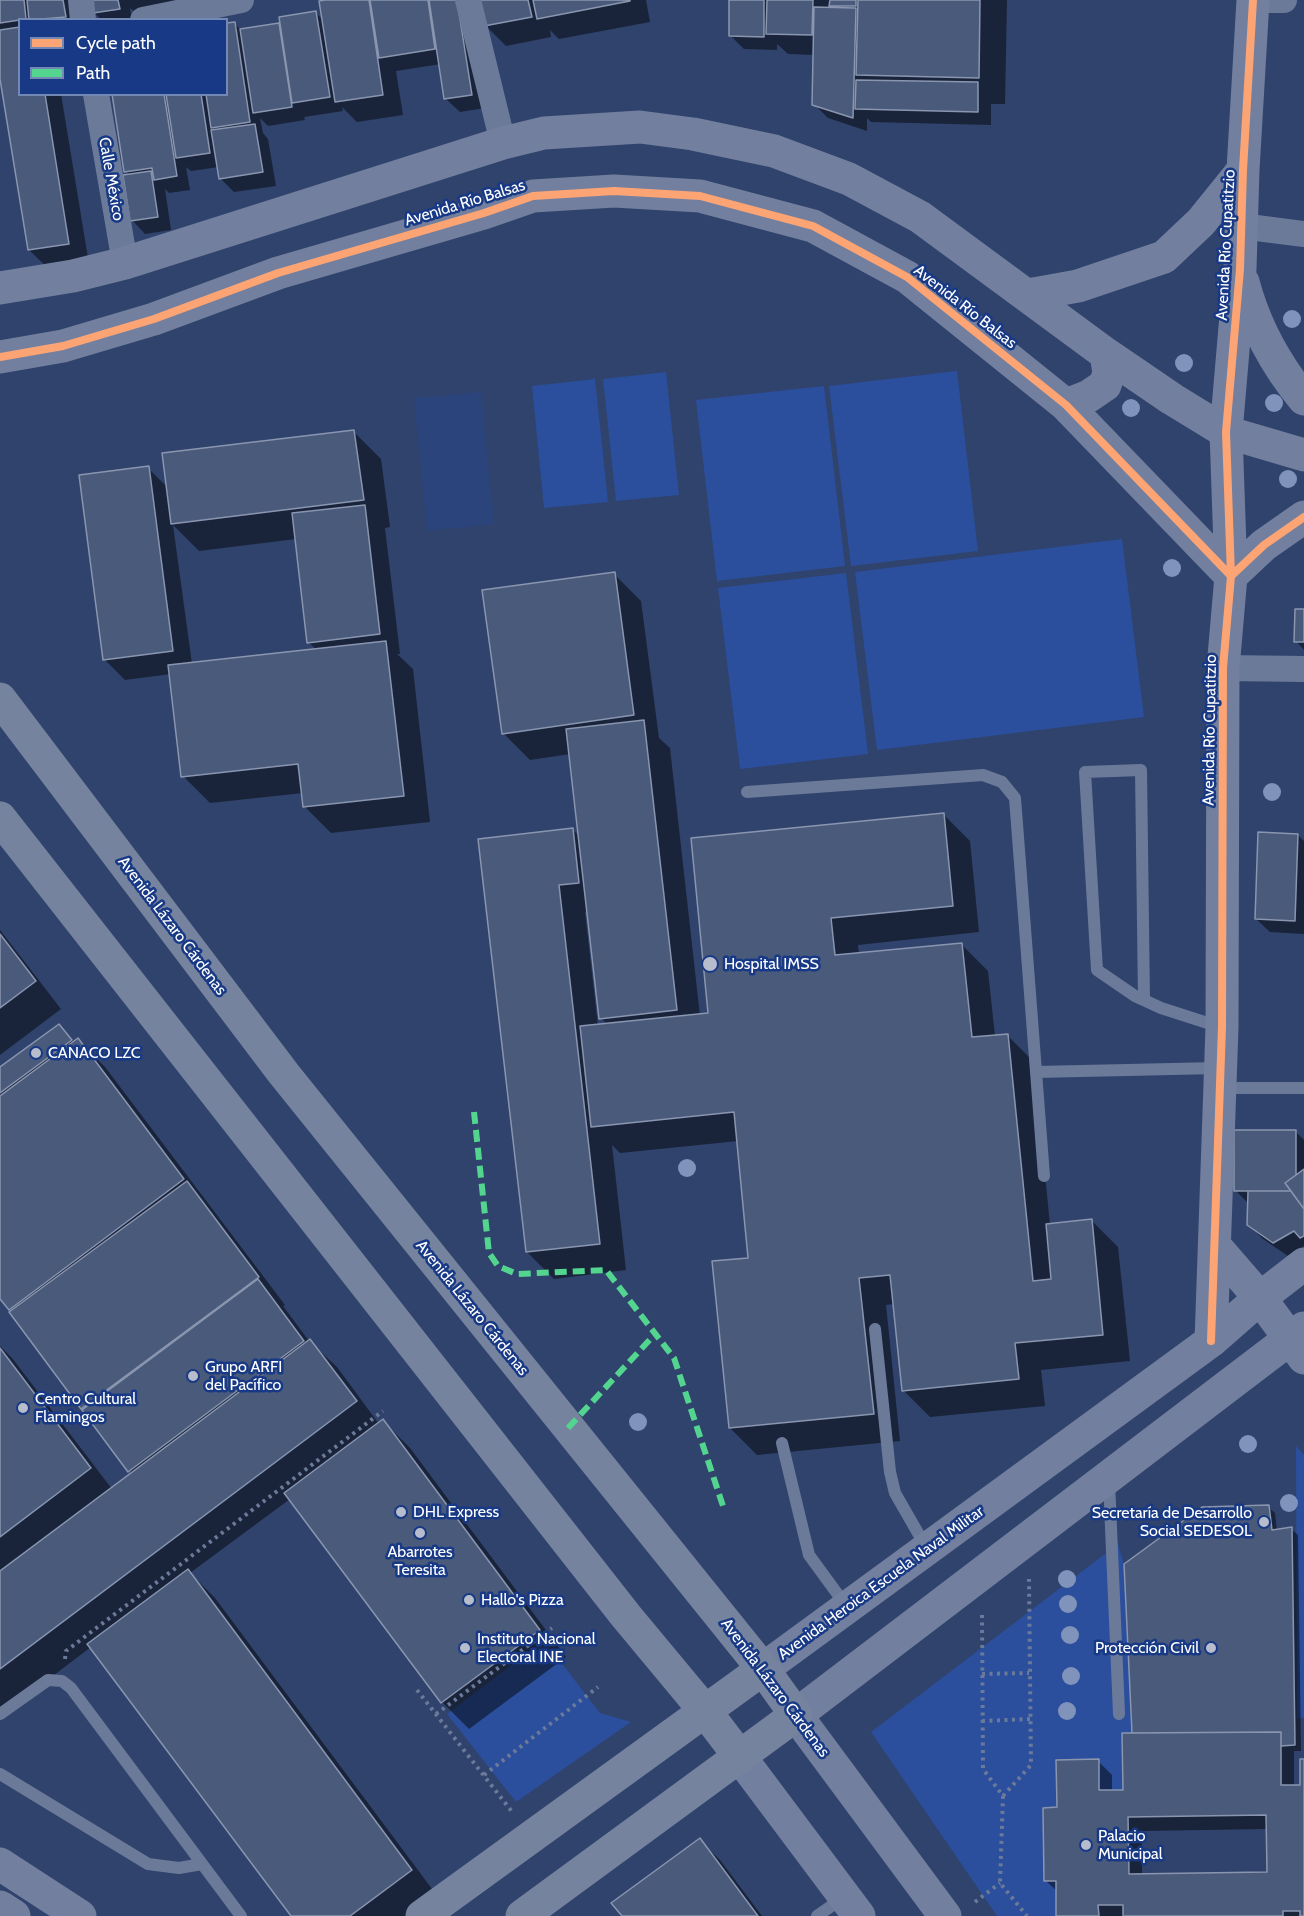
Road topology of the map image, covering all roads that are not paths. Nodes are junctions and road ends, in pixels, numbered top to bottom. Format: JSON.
{"nodes":[{"id":1,"x":81,"y":0,"type":"edge"},
{"id":2,"x":241,"y":0,"type":"edge"},
{"id":3,"x":468,"y":0,"type":"edge"},
{"id":4,"x":1253,"y":0,"type":"edge"},
{"id":5,"x":1284,"y":0,"type":"edge"},
{"id":6,"x":83,"y":18,"type":"edge"},
{"id":7,"x":153,"y":18,"type":"edge"},
{"id":8,"x":96,"y":96,"type":"edge"},
{"id":9,"x":503,"y":143,"type":"junction"},
{"id":10,"x":1243,"y":170,"type":"junction"},
{"id":11,"x":1241,"y":226,"type":"junction"},
{"id":12,"x":1304,"y":234,"type":"edge"},
{"id":13,"x":125,"y":263,"type":"junction"},
{"id":14,"x":1240,"y":269,"type":"junction"},
{"id":15,"x":0,"y":288,"type":"edge"},
{"id":16,"x":1028,"y":295,"type":"junction"},
{"id":17,"x":1106,"y":354,"type":"junction"},
{"id":18,"x":0,"y":357,"type":"edge"},
{"id":19,"x":1304,"y":399,"type":"edge"},
{"id":20,"x":1066,"y":405,"type":"junction"},
{"id":21,"x":1226,"y":432,"type":"junction"},
{"id":22,"x":1304,"y":455,"type":"edge"},
{"id":23,"x":1304,"y":518,"type":"edge"},
{"id":24,"x":1231,"y":576,"type":"junction"},
{"id":25,"x":1222,"y":668,"type":"junction"},
{"id":26,"x":1304,"y":669,"type":"edge"},
{"id":27,"x":0,"y":699,"type":"edge"},
{"id":28,"x":747,"y":792,"type":"dead end"},
{"id":29,"x":0,"y":818,"type":"edge"},
{"id":30,"x":1144,"y":1000,"type":"junction"},
{"id":31,"x":1222,"y":1027,"type":"junction"},
{"id":32,"x":1036,"y":1072,"type":"junction"},
{"id":33,"x":1220,"y":1078,"type":"junction"},
{"id":34,"x":1304,"y":1088,"type":"edge"},
{"id":35,"x":1044,"y":1176,"type":"dead end"},
{"id":36,"x":1215,"y":1246,"type":"junction"},
{"id":37,"x":1304,"y":1264,"type":"edge"},
{"id":38,"x":1260,"y":1298,"type":"junction"},
{"id":39,"x":875,"y":1329,"type":"dead end"},
{"id":40,"x":1211,"y":1341,"type":"junction"},
{"id":41,"x":1299,"y":1342,"type":"edge"},
{"id":42,"x":782,"y":1443,"type":"dead end"},
{"id":43,"x":1108,"y":1477,"type":"junction"},
{"id":44,"x":927,"y":1550,"type":"junction"},
{"id":45,"x":848,"y":1608,"type":"junction"},
{"id":46,"x":763,"y":1670,"type":"junction"},
{"id":47,"x":705,"y":1711,"type":"junction"},
{"id":48,"x":0,"y":1714,"type":"edge"},
{"id":49,"x":1119,"y":1714,"type":"dead end"},
{"id":50,"x":796,"y":1715,"type":"junction"},
{"id":51,"x":740,"y":1757,"type":"junction"},
{"id":52,"x":0,"y":1774,"type":"edge"},
{"id":53,"x":0,"y":1864,"type":"edge"},
{"id":54,"x":202,"y":1864,"type":"junction"},
{"id":55,"x":852,"y":1906,"type":"edge"},
{"id":56,"x":0,"y":1907,"type":"edge"},
{"id":57,"x":14,"y":1916,"type":"edge"},
{"id":58,"x":80,"y":1916,"type":"edge"},
{"id":59,"x":240,"y":1916,"type":"edge"},
{"id":60,"x":422,"y":1916,"type":"edge"},
{"id":61,"x":522,"y":1916,"type":"edge"},
{"id":62,"x":817,"y":1916,"type":"edge"},
{"id":63,"x":945,"y":1916,"type":"edge"}],
"edges":[{"from":1,"to":6,"type":"street"},
{"from":2,"to":7,"type":"street"},
{"from":3,"to":9,"type":"street"},
{"from":4,"to":5,"type":"street"},
{"from":4,"to":10,"type":"street","name":"Avenida Río Cupatitzio"},
{"from":8,"to":13,"type":"street","name":"Calle México"},
{"from":9,"to":13,"type":"street"},
{"from":9,"to":16,"type":"street"},
{"from":10,"to":11,"type":"street","name":"Avenida Río Cupatitzio"},
{"from":10,"to":16,"type":"street"},
{"from":11,"to":12,"type":"street"},
{"from":11,"to":14,"type":"street","name":"Avenida Río Cupatitzio"},
{"from":13,"to":15,"type":"street"},
{"from":14,"to":19,"type":"street"},
{"from":14,"to":21,"type":"street","name":"Avenida Río Cupatitzio"},
{"from":16,"to":17,"type":"street"},
{"from":17,"to":20,"type":"street"},
{"from":17,"to":21,"type":"street"},
{"from":18,"to":20,"type":"street","name":"Avenida Río Balsas"},
{"from":20,"to":24,"type":"street","name":"Avenida Río Balsas"},
{"from":21,"to":22,"type":"street"},
{"from":21,"to":24,"type":"street","name":"Avenida Río Cupatitzio"},
{"from":23,"to":24,"type":"street"},
{"from":24,"to":25,"type":"street","name":"Avenida Río Cupatitzio"},
{"from":25,"to":26,"type":"street"},
{"from":25,"to":31,"type":"street","name":"Avenida Río Cupatitzio"},
{"from":27,"to":46,"type":"main road","name":"Avenida Lázaro Cárdenas"},
{"from":28,"to":32,"type":"lane"},
{"from":29,"to":47,"type":"main road"},
{"from":30,"to":30,"type":"lane"},
{"from":30,"to":31,"type":"lane"},
{"from":31,"to":33,"type":"street","name":"Avenida Río Cupatitzio"},
{"from":32,"to":33,"type":"lane"},
{"from":32,"to":35,"type":"lane"},
{"from":33,"to":34,"type":"lane"},
{"from":33,"to":36,"type":"street","name":"Avenida Río Cupatitzio"},
{"from":36,"to":38,"type":"street"},
{"from":36,"to":40,"type":"street","name":"Avenida Río Cupatitzio"},
{"from":37,"to":38,"type":"street","name":"Avenida Heroica Escuela Naval Militar"},
{"from":38,"to":40,"type":"street","name":"Avenida Heroica Escuela Naval Militar"},
{"from":38,"to":41,"type":"street"},
{"from":39,"to":44,"type":"lane"},
{"from":40,"to":44,"type":"street","name":"Avenida Heroica Escuela Naval Militar"},
{"from":41,"to":43,"type":"street"},
{"from":42,"to":45,"type":"lane"},
{"from":43,"to":49,"type":"lane"},
{"from":43,"to":50,"type":"street"},
{"from":44,"to":45,"type":"street","name":"Avenida Heroica Escuela Naval Militar"},
{"from":45,"to":46,"type":"street","name":"Avenida Heroica Escuela Naval Militar"},
{"from":46,"to":47,"type":"main road","name":"Avenida Heroica Escuela Naval Militar"},
{"from":46,"to":50,"type":"main road","name":"Avenida Lázaro Cárdenas"},
{"from":47,"to":51,"type":"main road"},
{"from":47,"to":60,"type":"main road","name":"Avenida Heroica Escuela Naval Militar"},
{"from":48,"to":54,"type":"lane"},
{"from":50,"to":51,"type":"main road"},
{"from":50,"to":63,"type":"street","name":"Avenida Lázaro Cárdenas"},
{"from":51,"to":55,"type":"street"},
{"from":51,"to":61,"type":"main road"},
{"from":52,"to":54,"type":"lane"},
{"from":53,"to":58,"type":"street"},
{"from":54,"to":59,"type":"lane"},
{"from":55,"to":62,"type":"lane"},
{"from":56,"to":57,"type":"street"}]}
